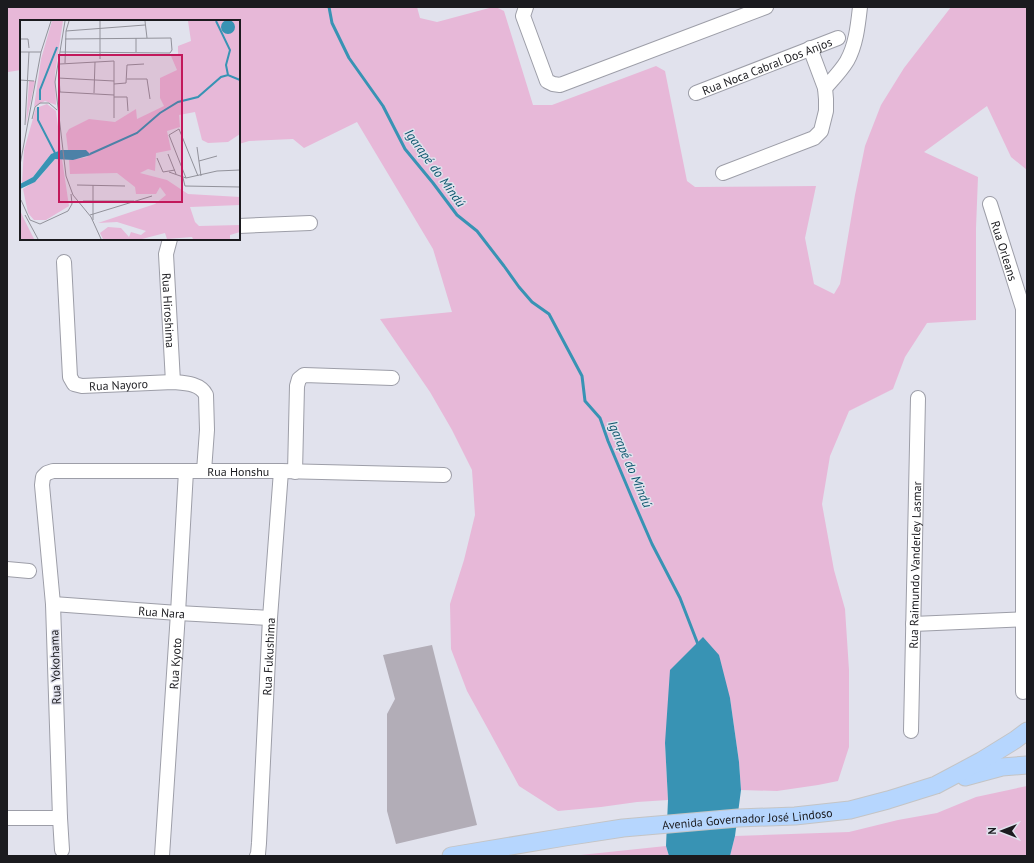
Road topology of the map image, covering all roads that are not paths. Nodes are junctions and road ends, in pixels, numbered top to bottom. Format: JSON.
{"nodes":[{"id":1,"x":526,"y":7,"type":"edge"},
{"id":2,"x":766,"y":7,"type":"edge"},
{"id":3,"x":860,"y":7,"type":"edge"},
{"id":4,"x":838,"y":38,"type":"dead end"},
{"id":5,"x":810,"y":48,"type":"junction"},
{"id":6,"x":825,"y":88,"type":"junction"},
{"id":7,"x":696,"y":93,"type":"dead end"},
{"id":8,"x":723,"y":173,"type":"dead end"},
{"id":9,"x":990,"y":204,"type":"dead end"},
{"id":10,"x":310,"y":223,"type":"dead end"},
{"id":11,"x":240,"y":226,"type":"edge"},
{"id":12,"x":170,"y":240,"type":"edge"},
{"id":13,"x":64,"y":262,"type":"dead end"},
{"id":14,"x":1025,"y":316,"type":"edge"},
{"id":15,"x":392,"y":378,"type":"dead end"},
{"id":16,"x":173,"y":382,"type":"junction"},
{"id":17,"x":918,"y":398,"type":"dead end"},
{"id":18,"x":186,"y":471,"type":"junction"},
{"id":19,"x":204,"y":471,"type":"junction"},
{"id":20,"x":288,"y":472,"type":"junction"},
{"id":21,"x":444,"y":475,"type":"dead end"},
{"id":22,"x":42,"y":485,"type":"joint"},
{"id":23,"x":1025,"y":503,"type":"edge"},
{"id":24,"x":7,"y":570,"type":"edge"},
{"id":25,"x":29,"y":570,"type":"dead end"},
{"id":26,"x":53,"y":604,"type":"junction"},
{"id":27,"x":178,"y":613,"type":"junction"},
{"id":28,"x":270,"y":618,"type":"junction"},
{"id":29,"x":1025,"y":619,"type":"edge"},
{"id":30,"x":913,"y":624,"type":"junction"},
{"id":31,"x":1023,"y":692,"type":"dead end"},
{"id":32,"x":1027,"y":730,"type":"edge"},
{"id":33,"x":911,"y":731,"type":"dead end"},
{"id":34,"x":1027,"y":765,"type":"edge"},
{"id":35,"x":936,"y":785,"type":"junction"},
{"id":36,"x":7,"y":818,"type":"edge"},
{"id":37,"x":60,"y":818,"type":"junction"},
{"id":38,"x":258,"y":849,"type":"edge"},
{"id":39,"x":62,"y":850,"type":"dead end"},
{"id":40,"x":162,"y":856,"type":"edge"},
{"id":41,"x":451,"y":856,"type":"edge"}],
"edges":[{"from":1,"to":2,"type":"street"},
{"from":3,"to":6,"type":"street","name":"Rua Noca Cabral Dos Anjos"},
{"from":4,"to":5,"type":"street","name":"Rua Noca Cabral Dos Anjos"},
{"from":5,"to":6,"type":"street"},
{"from":5,"to":7,"type":"street","name":"Rua Noca Cabral Dos Anjos"},
{"from":6,"to":8,"type":"street"},
{"from":9,"to":14,"type":"street","name":"Rua Orleans"},
{"from":10,"to":11,"type":"street"},
{"from":12,"to":16,"type":"street","name":"Rua Hiroshima"},
{"from":13,"to":16,"type":"street","name":"Rua Nayoro"},
{"from":14,"to":23,"type":"street","name":"Rua Orleans"},
{"from":15,"to":20,"type":"street","name":"Rua Fukushima"},
{"from":16,"to":19,"type":"street","name":"Rua Nayoro"},
{"from":17,"to":30,"type":"street","name":"Rua Raimundo Vanderley Lasmar"},
{"from":18,"to":19,"type":"street","name":"Rua Honshu"},
{"from":18,"to":22,"type":"street","name":"Rua Honshu"},
{"from":18,"to":27,"type":"street","name":"Rua Kyoto"},
{"from":19,"to":20,"type":"street","name":"Rua Honshu"},
{"from":20,"to":21,"type":"street","name":"Rua Honshu"},
{"from":20,"to":28,"type":"street","name":"Rua Fukushima"},
{"from":22,"to":26,"type":"street","name":"Rua Yokohama"},
{"from":23,"to":29,"type":"street","name":"Rua Orleans"},
{"from":24,"to":25,"type":"street"},
{"from":26,"to":27,"type":"street","name":"Rua Nara"},
{"from":26,"to":37,"type":"street","name":"Rua Yokohama"},
{"from":27,"to":28,"type":"street","name":"Rua Nara"},
{"from":27,"to":40,"type":"street","name":"Rua Kyoto"},
{"from":28,"to":38,"type":"street","name":"Rua Fukushima"},
{"from":29,"to":30,"type":"street"},
{"from":29,"to":31,"type":"street","name":"Rua Orleans"},
{"from":30,"to":33,"type":"street","name":"Rua Raimundo Vanderley Lasmar"},
{"from":32,"to":35,"type":"main road","name":"Avenida Governador José Lindoso"},
{"from":34,"to":35,"type":"main road"},
{"from":35,"to":41,"type":"main road","name":"Avenida Governador José Lindoso"},
{"from":36,"to":37,"type":"street"},
{"from":37,"to":39,"type":"street","name":"Rua Yokohama"}]}
